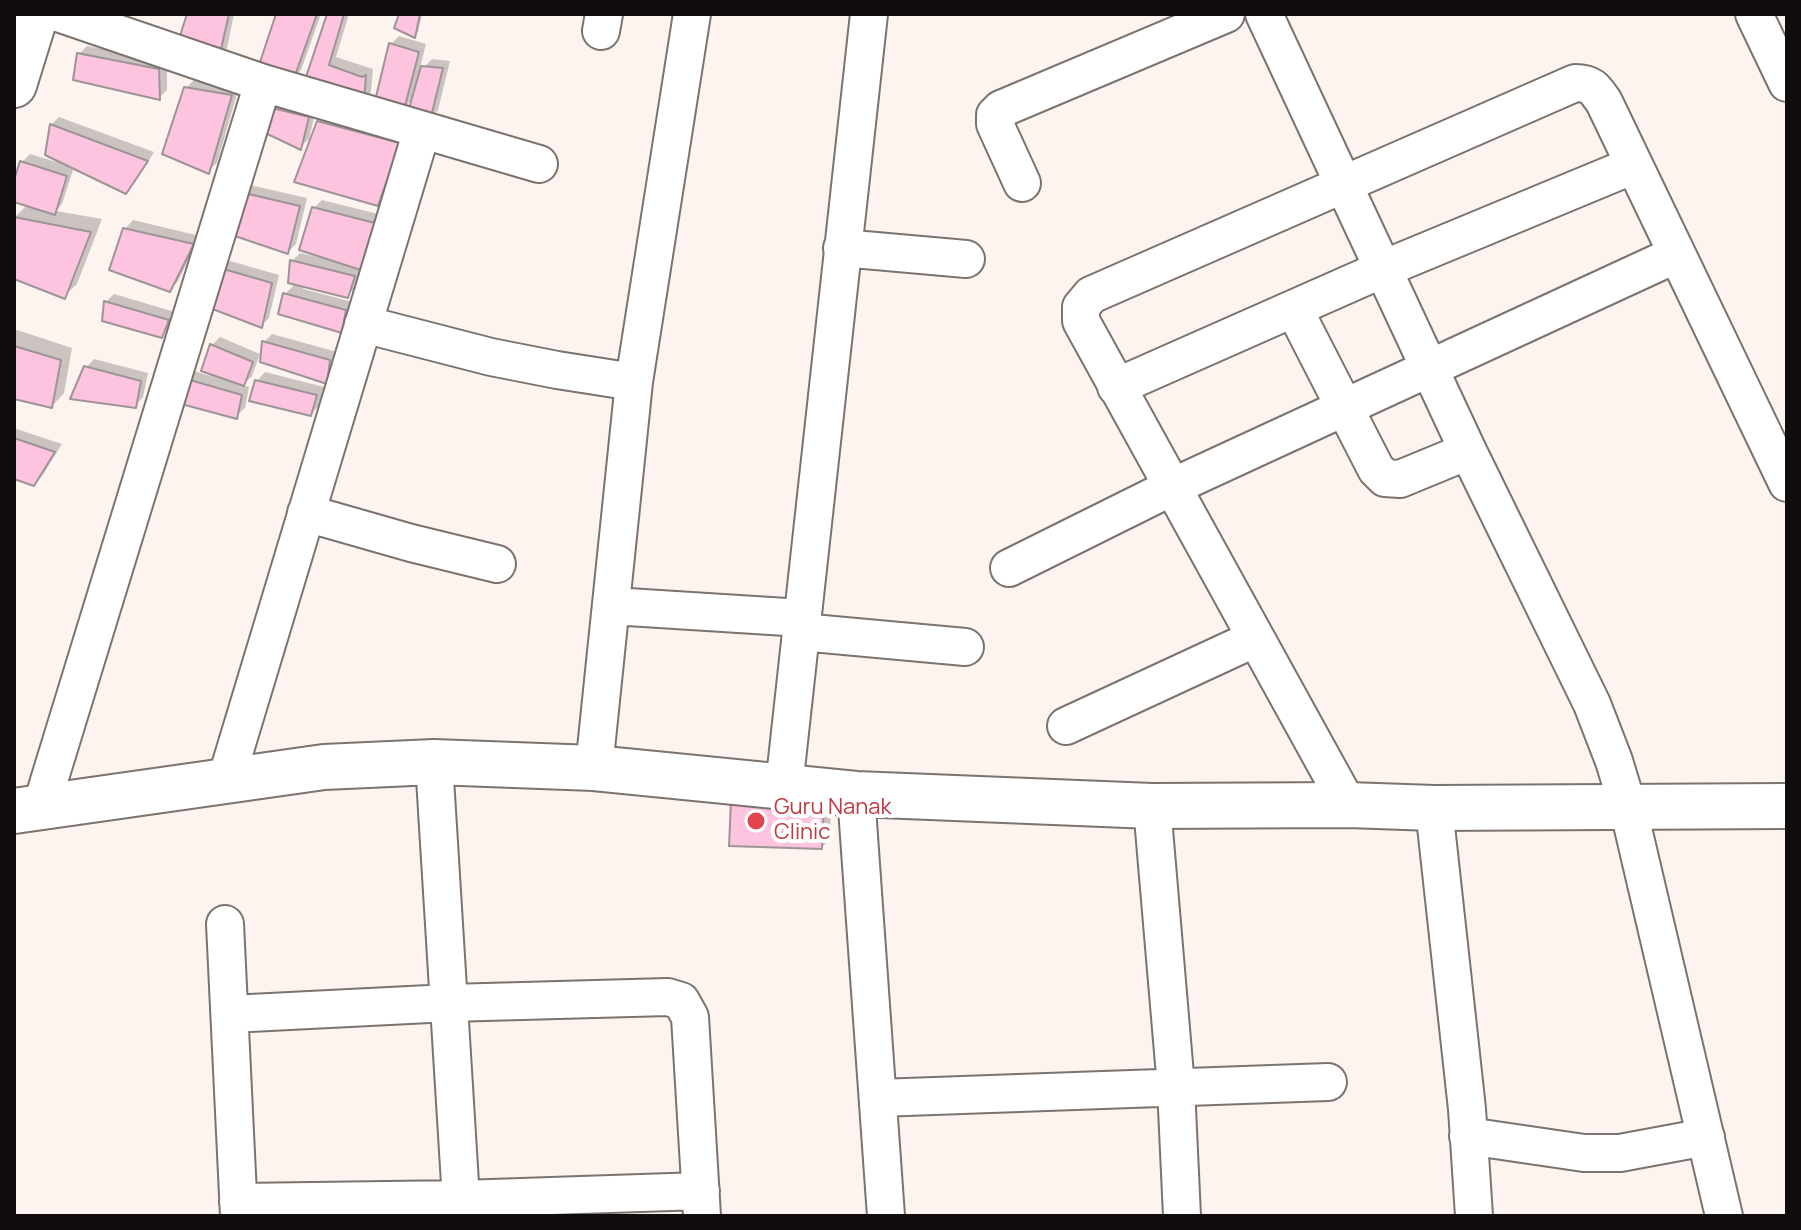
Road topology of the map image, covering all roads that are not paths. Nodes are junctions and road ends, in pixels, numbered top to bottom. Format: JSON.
{"nodes":[{"id":1,"x":36,"y":14,"type":"edge"},
{"id":2,"x":61,"y":14,"type":"edge"},
{"id":3,"x":692,"y":14,"type":"edge"},
{"id":4,"x":869,"y":14,"type":"edge"},
{"id":5,"x":1226,"y":14,"type":"edge"},
{"id":6,"x":1264,"y":14,"type":"edge"},
{"id":7,"x":1754,"y":14,"type":"edge"},
{"id":8,"x":263,"y":83,"type":"junction"},
{"id":9,"x":1787,"y":83,"type":"edge"},
{"id":10,"x":14,"y":85,"type":"edge"},
{"id":11,"x":422,"y":130,"type":"junction"},
{"id":12,"x":539,"y":164,"type":"dead end"},
{"id":13,"x":1634,"y":165,"type":"junction"},
{"id":14,"x":1022,"y":183,"type":"dead end"},
{"id":15,"x":1343,"y":184,"type":"junction"},
{"id":16,"x":842,"y":248,"type":"junction"},
{"id":17,"x":1677,"y":254,"type":"junction"},
{"id":18,"x":966,"y":259,"type":"dead end"},
{"id":19,"x":1383,"y":269,"type":"junction"},
{"id":20,"x":1294,"y":309,"type":"junction"},
{"id":21,"x":363,"y":324,"type":"junction"},
{"id":22,"x":1430,"y":368,"type":"junction"},
{"id":23,"x":634,"y":382,"type":"junction"},
{"id":24,"x":1116,"y":387,"type":"junction"},
{"id":25,"x":1344,"y":407,"type":"junction"},
{"id":26,"x":1468,"y":451,"type":"junction"},
{"id":27,"x":1787,"y":483,"type":"edge"},
{"id":28,"x":1172,"y":487,"type":"junction"},
{"id":29,"x":306,"y":513,"type":"junction"},
{"id":30,"x":497,"y":564,"type":"dead end"},
{"id":31,"x":1009,"y":568,"type":"dead end"},
{"id":32,"x":612,"y":606,"type":"junction"},
{"id":33,"x":802,"y":625,"type":"junction"},
{"id":34,"x":1256,"y":638,"type":"junction"},
{"id":35,"x":965,"y":647,"type":"dead end"},
{"id":36,"x":1066,"y":726,"type":"dead end"},
{"id":37,"x":434,"y":762,"type":"junction"},
{"id":38,"x":594,"y":768,"type":"junction"},
{"id":39,"x":226,"y":780,"type":"junction"},
{"id":40,"x":784,"y":787,"type":"junction"},
{"id":41,"x":856,"y":794,"type":"junction"},
{"id":42,"x":1348,"y":805,"type":"junction"},
{"id":43,"x":1152,"y":806,"type":"junction"},
{"id":44,"x":1787,"y":806,"type":"edge"},
{"id":45,"x":1628,"y":807,"type":"junction"},
{"id":46,"x":1434,"y":808,"type":"junction"},
{"id":47,"x":28,"y":809,"type":"edge"},
{"id":48,"x":225,"y":924,"type":"dead end"},
{"id":49,"x":449,"y":1003,"type":"junction"},
{"id":50,"x":230,"y":1014,"type":"junction"},
{"id":51,"x":1328,"y":1082,"type":"dead end"},
{"id":52,"x":1176,"y":1087,"type":"junction"},
{"id":53,"x":878,"y":1098,"type":"junction"},
{"id":54,"x":1468,"y":1136,"type":"junction"},
{"id":55,"x":1706,"y":1137,"type":"junction"},
{"id":56,"x":701,"y":1203,"type":"edge"},
{"id":57,"x":462,"y":1207,"type":"edge"},
{"id":58,"x":238,"y":1209,"type":"edge"},
{"id":59,"x":886,"y":1216,"type":"edge"},
{"id":60,"x":1182,"y":1216,"type":"edge"},
{"id":61,"x":1474,"y":1216,"type":"edge"},
{"id":62,"x":1724,"y":1216,"type":"edge"}],
"edges":[{"from":1,"to":10,"type":"street"},
{"from":2,"to":8,"type":"street"},
{"from":3,"to":23,"type":"street"},
{"from":4,"to":16,"type":"street"},
{"from":5,"to":14,"type":"street"},
{"from":6,"to":15,"type":"street"},
{"from":7,"to":9,"type":"street"},
{"from":8,"to":11,"type":"street"},
{"from":8,"to":47,"type":"street"},
{"from":11,"to":12,"type":"street"},
{"from":11,"to":21,"type":"street"},
{"from":13,"to":15,"type":"street"},
{"from":13,"to":17,"type":"street"},
{"from":13,"to":19,"type":"street"},
{"from":15,"to":19,"type":"street"},
{"from":15,"to":24,"type":"street"},
{"from":16,"to":18,"type":"street"},
{"from":16,"to":33,"type":"street"},
{"from":17,"to":22,"type":"street"},
{"from":17,"to":27,"type":"street"},
{"from":19,"to":20,"type":"street"},
{"from":19,"to":22,"type":"street"},
{"from":20,"to":24,"type":"street"},
{"from":20,"to":25,"type":"street"},
{"from":21,"to":23,"type":"street"},
{"from":21,"to":29,"type":"street"},
{"from":22,"to":25,"type":"street"},
{"from":22,"to":26,"type":"street"},
{"from":23,"to":32,"type":"street"},
{"from":24,"to":28,"type":"street"},
{"from":25,"to":26,"type":"street"},
{"from":25,"to":28,"type":"street"},
{"from":26,"to":45,"type":"street"},
{"from":28,"to":31,"type":"street"},
{"from":28,"to":34,"type":"street"},
{"from":29,"to":30,"type":"street"},
{"from":29,"to":39,"type":"street"},
{"from":32,"to":33,"type":"street"},
{"from":32,"to":38,"type":"street"},
{"from":33,"to":35,"type":"street"},
{"from":33,"to":40,"type":"street"},
{"from":34,"to":36,"type":"street"},
{"from":34,"to":42,"type":"street"},
{"from":37,"to":38,"type":"street"},
{"from":37,"to":39,"type":"street"},
{"from":37,"to":49,"type":"street"},
{"from":38,"to":40,"type":"street"},
{"from":39,"to":47,"type":"street"},
{"from":40,"to":41,"type":"street"},
{"from":41,"to":43,"type":"street"},
{"from":41,"to":53,"type":"street"},
{"from":42,"to":43,"type":"street"},
{"from":42,"to":46,"type":"street"},
{"from":43,"to":52,"type":"street"},
{"from":44,"to":45,"type":"street"},
{"from":45,"to":46,"type":"street"},
{"from":45,"to":55,"type":"street"},
{"from":46,"to":54,"type":"street"},
{"from":48,"to":50,"type":"street"},
{"from":49,"to":50,"type":"street"},
{"from":49,"to":56,"type":"street"},
{"from":49,"to":57,"type":"street"},
{"from":50,"to":58,"type":"street"},
{"from":51,"to":52,"type":"street"},
{"from":52,"to":53,"type":"street"},
{"from":52,"to":60,"type":"street"},
{"from":53,"to":59,"type":"street"},
{"from":54,"to":55,"type":"street"},
{"from":54,"to":61,"type":"street"},
{"from":55,"to":62,"type":"street"},
{"from":56,"to":57,"type":"street"},
{"from":57,"to":58,"type":"street"}]}
